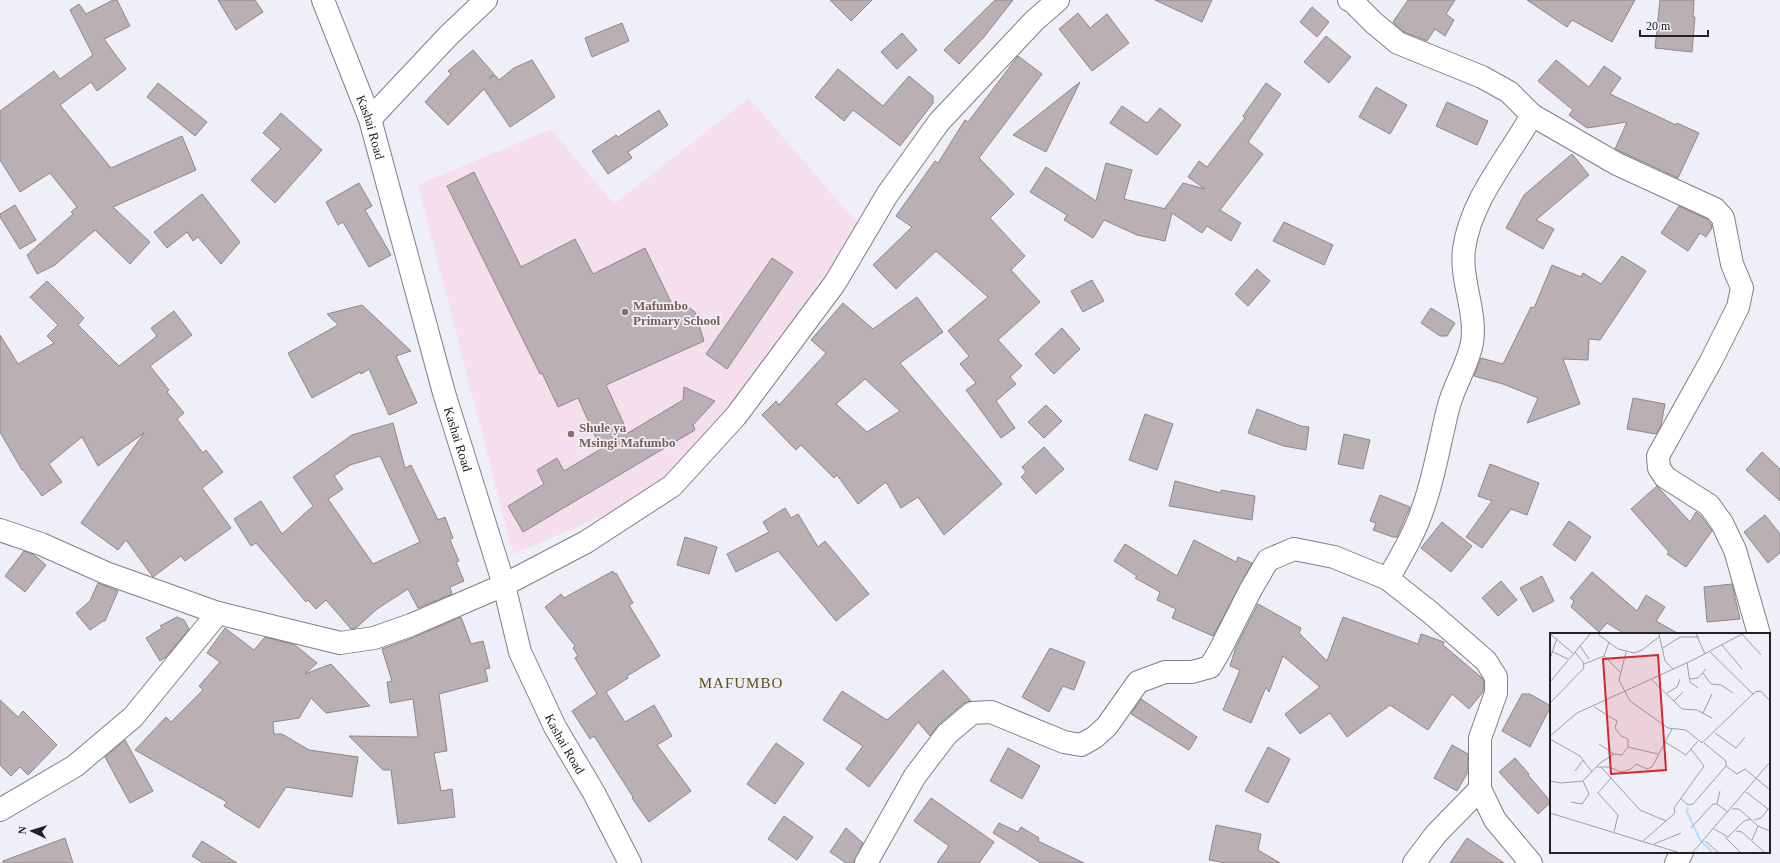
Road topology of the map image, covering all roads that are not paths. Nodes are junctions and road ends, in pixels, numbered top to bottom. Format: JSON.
{"nodes":[{"id":1,"x":323,"y":0,"type":"edge"},
{"id":2,"x":486,"y":0,"type":"edge"},
{"id":3,"x":1058,"y":0,"type":"edge"},
{"id":4,"x":1352,"y":1,"type":"edge"},
{"id":5,"x":1532,"y":115,"type":"junction"},
{"id":6,"x":370,"y":119,"type":"junction"},
{"id":7,"x":0,"y":530,"type":"edge"},
{"id":8,"x":1388,"y":579,"type":"junction"},
{"id":9,"x":504,"y":585,"type":"junction"},
{"id":10,"x":218,"y":613,"type":"junction"},
{"id":11,"x":1759,"y":633,"type":"edge"},
{"id":12,"x":1480,"y":789,"type":"junction"},
{"id":13,"x":0,"y":810,"type":"edge"},
{"id":14,"x":1681,"y":853,"type":"edge"},
{"id":15,"x":630,"y":863,"type":"edge"},
{"id":16,"x":866,"y":863,"type":"edge"},
{"id":17,"x":1414,"y":863,"type":"edge"},
{"id":18,"x":1531,"y":863,"type":"edge"},
{"id":19,"x":1676,"y":863,"type":"edge"}],
"edges":[{"from":1,"to":6,"type":"street","name":"Kashai Road"},
{"from":2,"to":6,"type":"street"},
{"from":3,"to":9,"type":"street"},
{"from":4,"to":5,"type":"street"},
{"from":5,"to":8,"type":"street"},
{"from":5,"to":11,"type":"street"},
{"from":6,"to":9,"type":"street","name":"Kashai Road"},
{"from":7,"to":10,"type":"street"},
{"from":8,"to":12,"type":"street"},
{"from":8,"to":16,"type":"street"},
{"from":9,"to":10,"type":"street"},
{"from":9,"to":15,"type":"street","name":"Kashai Road"},
{"from":10,"to":13,"type":"street"},
{"from":12,"to":17,"type":"street"},
{"from":12,"to":18,"type":"street"},
{"from":14,"to":19,"type":"street"}]}
